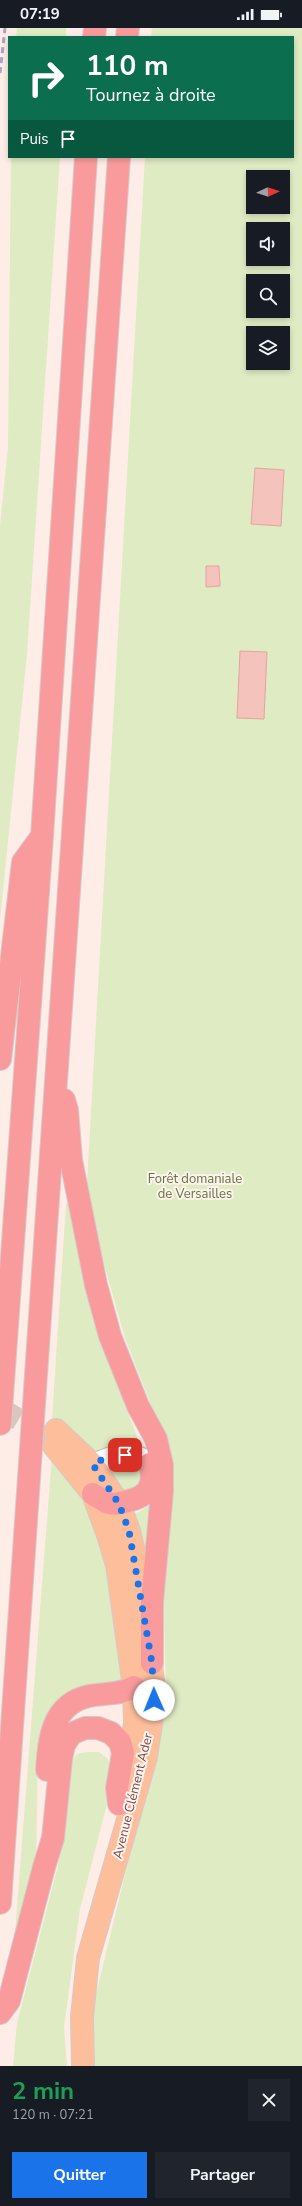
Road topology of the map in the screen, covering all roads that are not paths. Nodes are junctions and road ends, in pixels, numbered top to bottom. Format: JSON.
{"nodes":[{"id":1,"x":86,"y":158,"type":"edge"},
{"id":2,"x":119,"y":158,"type":"edge"},
{"id":3,"x":42,"y":836,"type":"junction"},
{"id":4,"x":0,"y":1059,"type":"edge"},
{"id":5,"x":57,"y":1080,"type":"junction"},
{"id":6,"x":138,"y":1406,"type":"junction"},
{"id":7,"x":0,"y":1424,"type":"edge"},
{"id":8,"x":93,"y":1465,"type":"junction"},
{"id":9,"x":151,"y":1468,"type":"junction"},
{"id":10,"x":93,"y":1494,"type":"junction"},
{"id":11,"x":119,"y":1504,"type":"junction"},
{"id":12,"x":152,"y":1663,"type":"junction"},
{"id":13,"x":134,"y":1686,"type":"junction"},
{"id":14,"x":119,"y":1804,"type":"junction"},
{"id":15,"x":44,"y":1867,"type":"junction"},
{"id":16,"x":0,"y":1903,"type":"edge"},
{"id":17,"x":0,"y":2013,"type":"edge"},
{"id":18,"x":71,"y":2066,"type":"edge"},
{"id":19,"x":83,"y":2066,"type":"edge"}],
"edges":[{"from":1,"to":3,"type":"highway"},
{"from":2,"to":5,"type":"highway"},
{"from":3,"to":4,"type":"highway"},
{"from":3,"to":7,"type":"highway"},
{"from":5,"to":6,"type":"highway"},
{"from":5,"to":16,"type":"highway"},
{"from":6,"to":9,"type":"highway"},
{"from":6,"to":12,"type":"highway"},
{"from":8,"to":9,"type":"street"},
{"from":8,"to":10,"type":"main road","name":"Avenue Clément Ader"},
{"from":8,"to":11,"type":"main road","name":"Avenue Clément Ader"},
{"from":9,"to":11,"type":"highway"},
{"from":10,"to":11,"type":"highway"},
{"from":10,"to":13,"type":"main road","name":"Avenue Clément Ader"},
{"from":11,"to":12,"type":"main road","name":"Avenue Clément Ader"},
{"from":12,"to":13,"type":"main road"},
{"from":12,"to":19,"type":"main road","name":"Avenue Clément Ader"},
{"from":13,"to":14,"type":"main road","name":"Avenue Clément Ader"},
{"from":13,"to":15,"type":"highway"},
{"from":14,"to":15,"type":"highway"},
{"from":14,"to":18,"type":"main road","name":"Avenue Clément Ader"},
{"from":15,"to":17,"type":"highway"}]}
